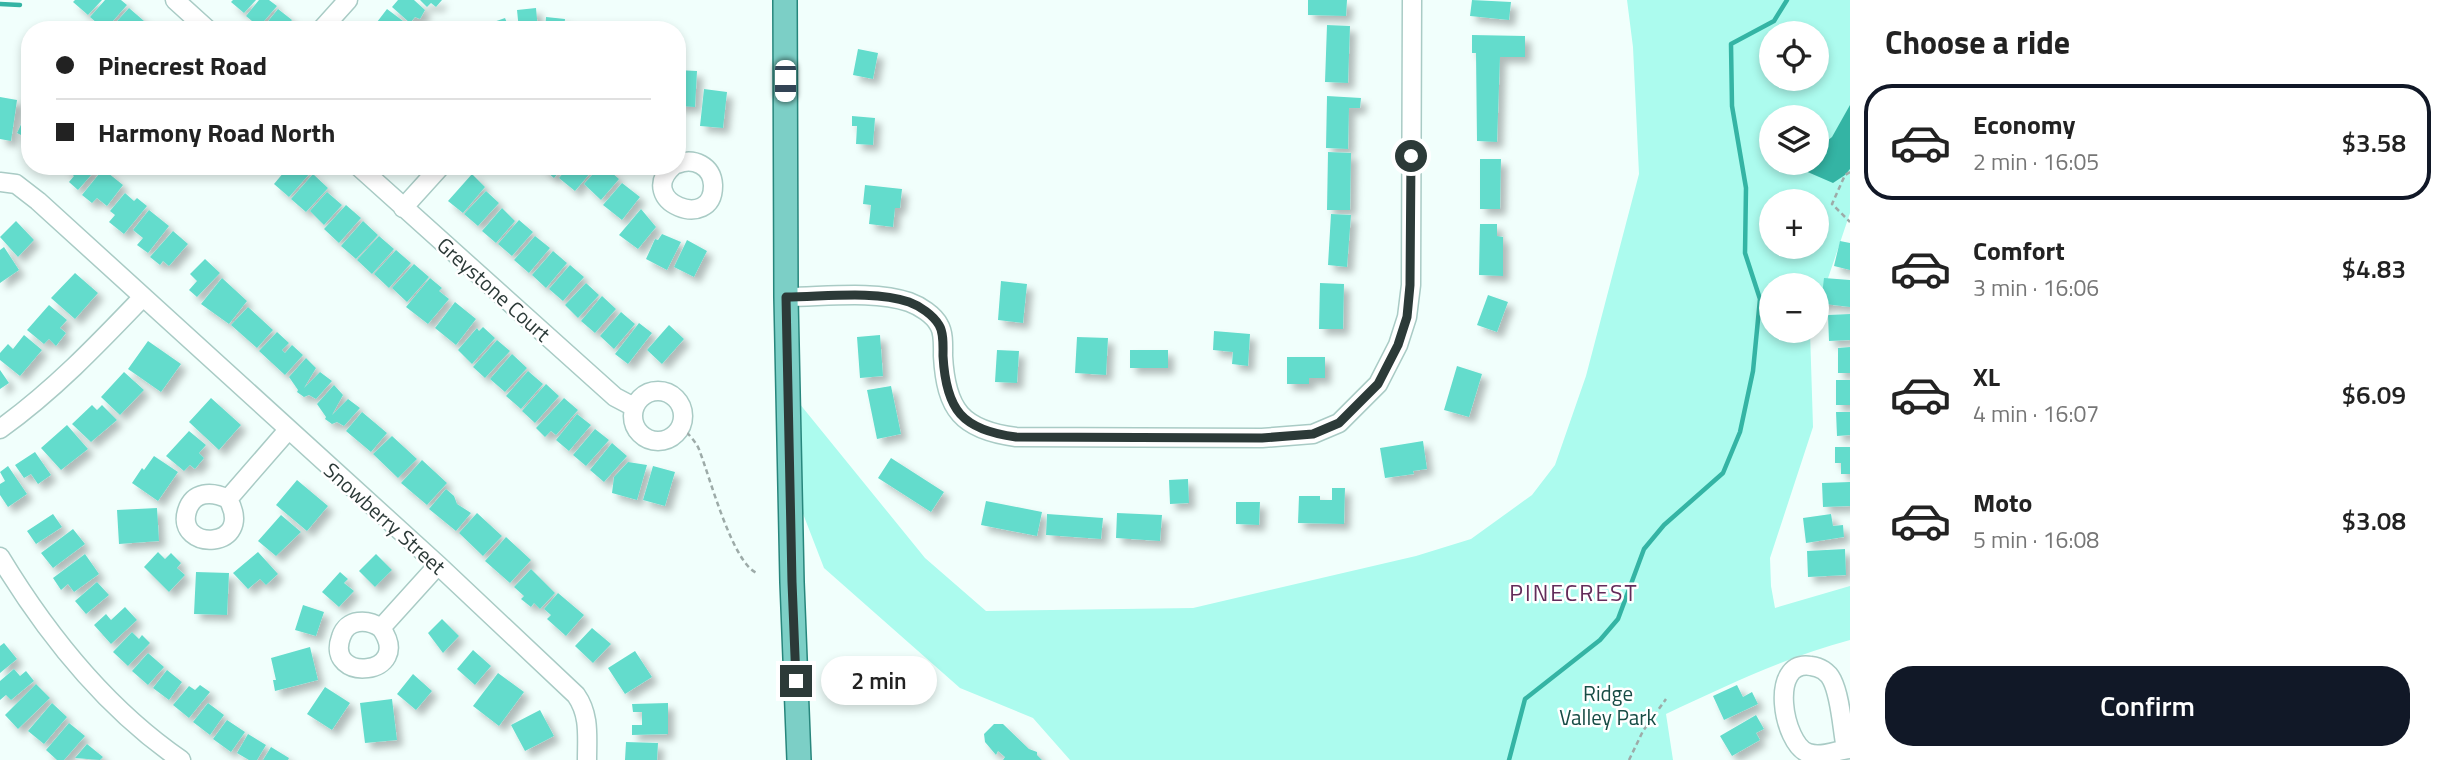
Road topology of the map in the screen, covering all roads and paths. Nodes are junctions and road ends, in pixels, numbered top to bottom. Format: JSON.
{"nodes":[{"id":1,"x":175,"y":0,"type":"edge"},
{"id":2,"x":348,"y":0,"type":"edge"},
{"id":3,"x":785,"y":0,"type":"edge"},
{"id":4,"x":1412,"y":0,"type":"edge"},
{"id":5,"x":198,"y":21,"type":"edge"},
{"id":6,"x":329,"y":21,"type":"edge"},
{"id":7,"x":1850,"y":172,"type":"edge"},
{"id":8,"x":367,"y":175,"type":"edge"},
{"id":9,"x":433,"y":175,"type":"edge"},
{"id":10,"x":0,"y":182,"type":"edge"},
{"id":11,"x":402,"y":208,"type":"junction"},
{"id":12,"x":1850,"y":222,"type":"edge"},
{"id":13,"x":786,"y":297,"type":"junction"},
{"id":14,"x":142,"y":298,"type":"junction"},
{"id":15,"x":634,"y":407,"type":"junction"},
{"id":16,"x":681,"y":426,"type":"junction"},
{"id":17,"x":0,"y":429,"type":"edge"},
{"id":18,"x":288,"y":429,"type":"junction"},
{"id":19,"x":228,"y":499,"type":"dead end"},
{"id":20,"x":0,"y":557,"type":"edge"},
{"id":21,"x":438,"y":565,"type":"junction"},
{"id":22,"x":757,"y":573,"type":"dead end"},
{"id":23,"x":382,"y":628,"type":"dead end"},
{"id":24,"x":1666,"y":699,"type":"dead end"},
{"id":25,"x":1848,"y":749,"type":"edge"},
{"id":26,"x":181,"y":760,"type":"edge"},
{"id":27,"x":587,"y":760,"type":"edge"},
{"id":28,"x":799,"y":760,"type":"edge"},
{"id":29,"x":1629,"y":760,"type":"edge"}],
"edges":[{"from":1,"to":5,"type":"street"},
{"from":2,"to":6,"type":"street"},
{"from":3,"to":13,"type":"main road"},
{"from":4,"to":13,"type":"street"},
{"from":7,"to":12,"type":"path"},
{"from":8,"to":11,"type":"street","name":"Greystone Court"},
{"from":9,"to":11,"type":"street"},
{"from":10,"to":14,"type":"street","name":"Snowberry Street"},
{"from":11,"to":15,"type":"street","name":"Greystone Court"},
{"from":13,"to":28,"type":"main road"},
{"from":14,"to":17,"type":"street"},
{"from":14,"to":18,"type":"street","name":"Snowberry Street"},
{"from":15,"to":16,"type":"street"},
{"from":15,"to":16,"type":"street"},
{"from":16,"to":22,"type":"path"},
{"from":18,"to":19,"type":"street"},
{"from":18,"to":21,"type":"street","name":"Snowberry Street"},
{"from":20,"to":26,"type":"street"},
{"from":21,"to":23,"type":"street"},
{"from":21,"to":27,"type":"street","name":"Snowberry Street"},
{"from":24,"to":29,"type":"path"},
{"from":25,"to":25,"type":"street"}]}
